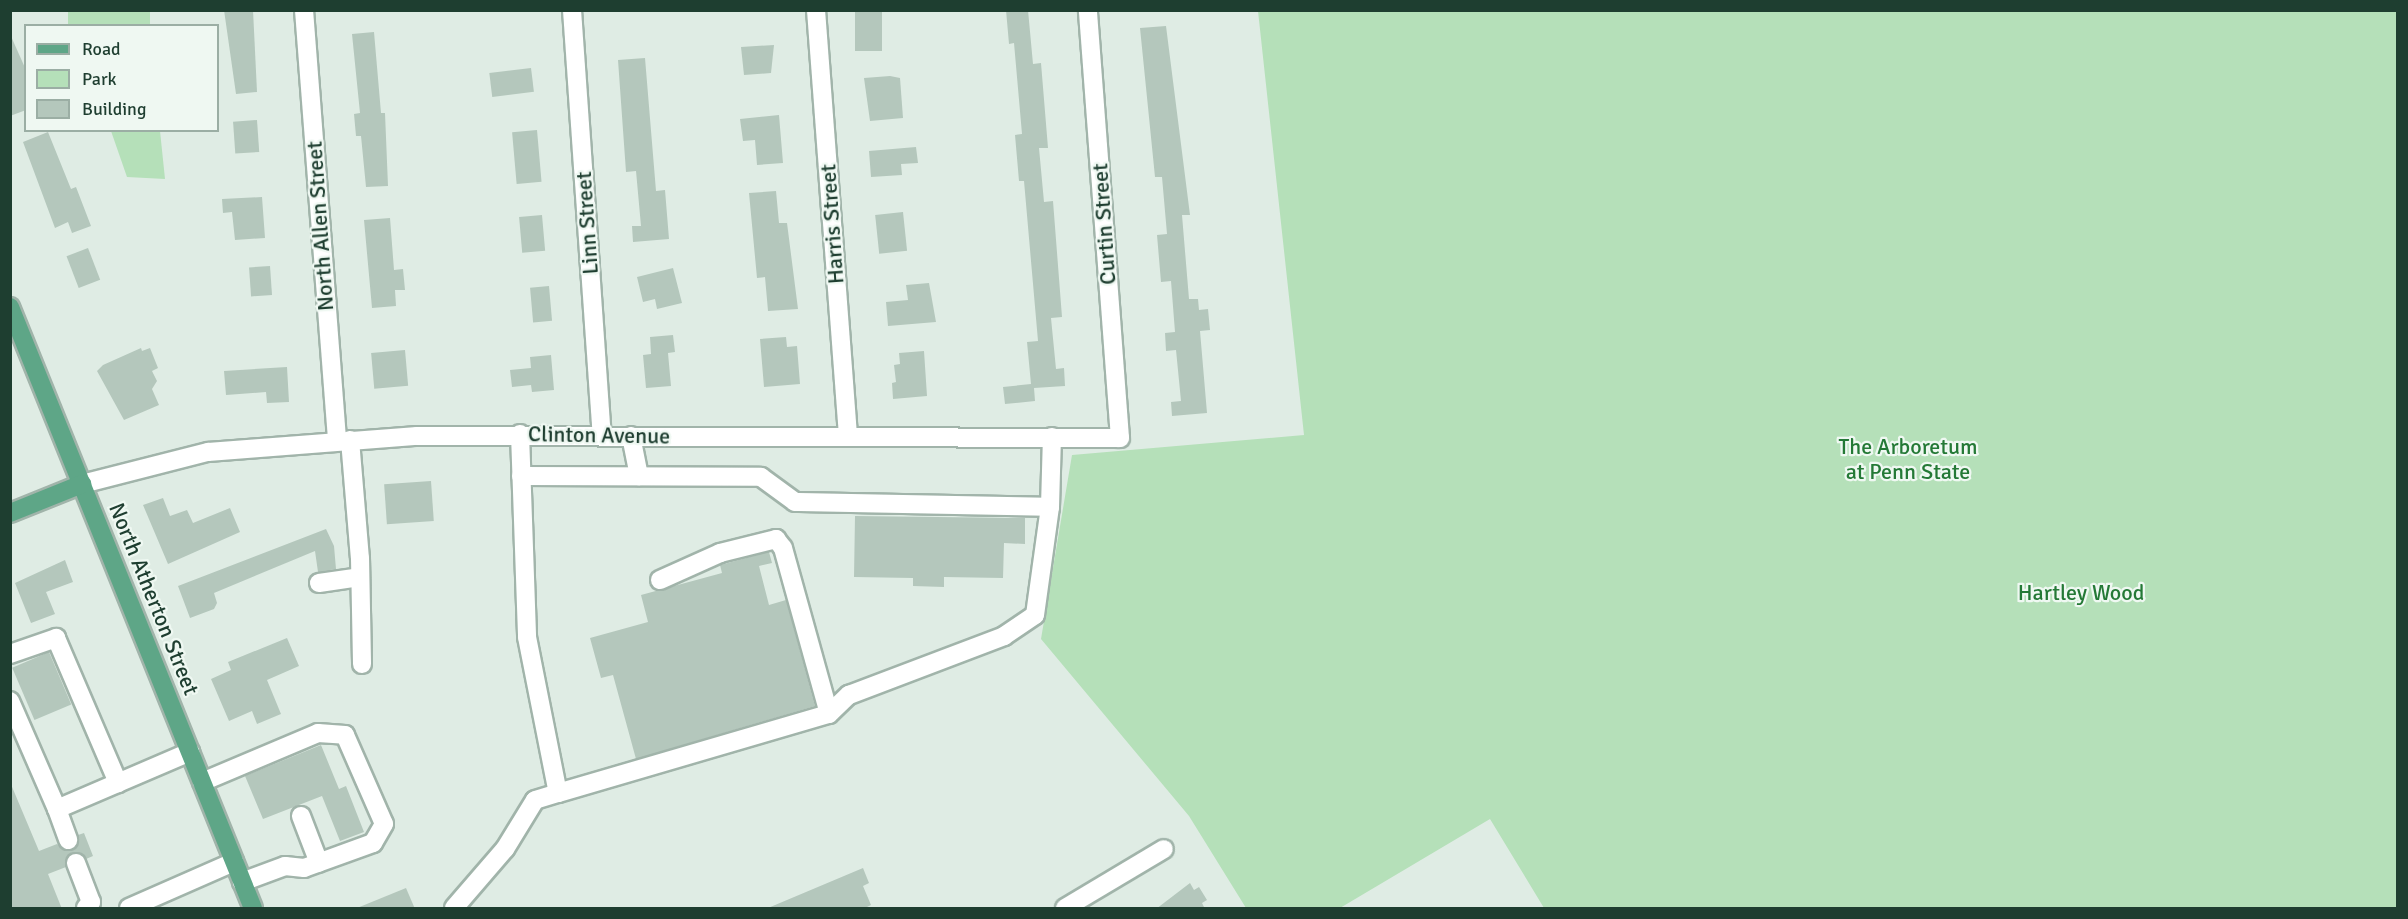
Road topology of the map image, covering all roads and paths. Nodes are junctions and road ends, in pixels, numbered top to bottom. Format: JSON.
{"nodes":[{"id":1,"x":304,"y":10,"type":"edge"},
{"id":2,"x":572,"y":10,"type":"edge"},
{"id":3,"x":816,"y":10,"type":"edge"},
{"id":4,"x":1088,"y":10,"type":"edge"},
{"id":5,"x":10,"y":307,"type":"edge"},
{"id":6,"x":520,"y":434,"type":"junction"},
{"id":7,"x":602,"y":435,"type":"junction"},
{"id":8,"x":631,"y":435,"type":"junction"},
{"id":9,"x":848,"y":436,"type":"junction"},
{"id":10,"x":1052,"y":437,"type":"junction"},
{"id":11,"x":1120,"y":438,"type":"joint"},
{"id":12,"x":343,"y":441,"type":"junction"},
{"id":13,"x":521,"y":476,"type":"junction"},
{"id":14,"x":639,"y":476,"type":"junction"},
{"id":15,"x":82,"y":484,"type":"junction"},
{"id":16,"x":1050,"y":507,"type":"junction"},
{"id":17,"x":10,"y":513,"type":"edge"},
{"id":18,"x":360,"y":577,"type":"junction"},
{"id":19,"x":660,"y":580,"type":"dead end"},
{"id":20,"x":319,"y":583,"type":"dead end"},
{"id":21,"x":10,"y":654,"type":"edge"},
{"id":22,"x":362,"y":664,"type":"dead end"},
{"id":23,"x":11,"y":701,"type":"edge"},
{"id":24,"x":829,"y":714,"type":"junction"},
{"id":25,"x":190,"y":752,"type":"junction"},
{"id":26,"x":202,"y":782,"type":"junction"},
{"id":27,"x":118,"y":783,"type":"junction"},
{"id":28,"x":558,"y":793,"type":"junction"},
{"id":29,"x":57,"y":809,"type":"junction"},
{"id":30,"x":301,"y":816,"type":"dead end"},
{"id":31,"x":68,"y":840,"type":"dead end"},
{"id":32,"x":1164,"y":849,"type":"dead end"},
{"id":33,"x":234,"y":862,"type":"junction"},
{"id":34,"x":76,"y":863,"type":"dead end"},
{"id":35,"x":319,"y":863,"type":"junction"},
{"id":36,"x":242,"y":882,"type":"junction"},
{"id":37,"x":86,"y":909,"type":"edge"},
{"id":38,"x":129,"y":909,"type":"edge"},
{"id":39,"x":253,"y":909,"type":"edge"},
{"id":40,"x":454,"y":909,"type":"edge"},
{"id":41,"x":1065,"y":909,"type":"edge"}],
"edges":[{"from":1,"to":12,"type":"street","name":"North Allen Street"},
{"from":2,"to":7,"type":"street","name":"Linn Street"},
{"from":3,"to":9,"type":"street","name":"Harris Street"},
{"from":4,"to":11,"type":"street","name":"Curtin Street"},
{"from":5,"to":15,"type":"main road","name":"North Atherton Street"},
{"from":6,"to":7,"type":"street","name":"Clinton Avenue"},
{"from":6,"to":12,"type":"street","name":"Clinton Avenue"},
{"from":6,"to":13,"type":"street"},
{"from":7,"to":8,"type":"street","name":"Clinton Avenue"},
{"from":8,"to":9,"type":"street","name":"Clinton Avenue"},
{"from":8,"to":14,"type":"street"},
{"from":9,"to":10,"type":"street","name":"Clinton Avenue"},
{"from":10,"to":11,"type":"street","name":"Clinton Avenue"},
{"from":10,"to":16,"type":"street"},
{"from":12,"to":15,"type":"street","name":"Clinton Avenue"},
{"from":12,"to":18,"type":"street","name":"North Allen Street"},
{"from":13,"to":14,"type":"street"},
{"from":13,"to":28,"type":"street"},
{"from":14,"to":16,"type":"street"},
{"from":15,"to":17,"type":"main road"},
{"from":15,"to":25,"type":"main road","name":"North Atherton Street"},
{"from":16,"to":24,"type":"street"},
{"from":18,"to":20,"type":"street"},
{"from":18,"to":22,"type":"street","name":"North Allen Street"},
{"from":19,"to":24,"type":"street"},
{"from":21,"to":27,"type":"street"},
{"from":23,"to":29,"type":"street"},
{"from":24,"to":28,"type":"street"},
{"from":25,"to":26,"type":"main road","name":"North Atherton Street"},
{"from":25,"to":27,"type":"street"},
{"from":26,"to":33,"type":"main road","name":"North Atherton Street"},
{"from":26,"to":35,"type":"street"},
{"from":27,"to":29,"type":"street"},
{"from":28,"to":40,"type":"street"},
{"from":29,"to":31,"type":"street"},
{"from":30,"to":35,"type":"street"},
{"from":32,"to":41,"type":"street"},
{"from":33,"to":36,"type":"main road","name":"North Atherton Street"},
{"from":33,"to":38,"type":"street"},
{"from":34,"to":37,"type":"street"},
{"from":35,"to":36,"type":"street"},
{"from":36,"to":39,"type":"main road","name":"North Atherton Street"}]}
